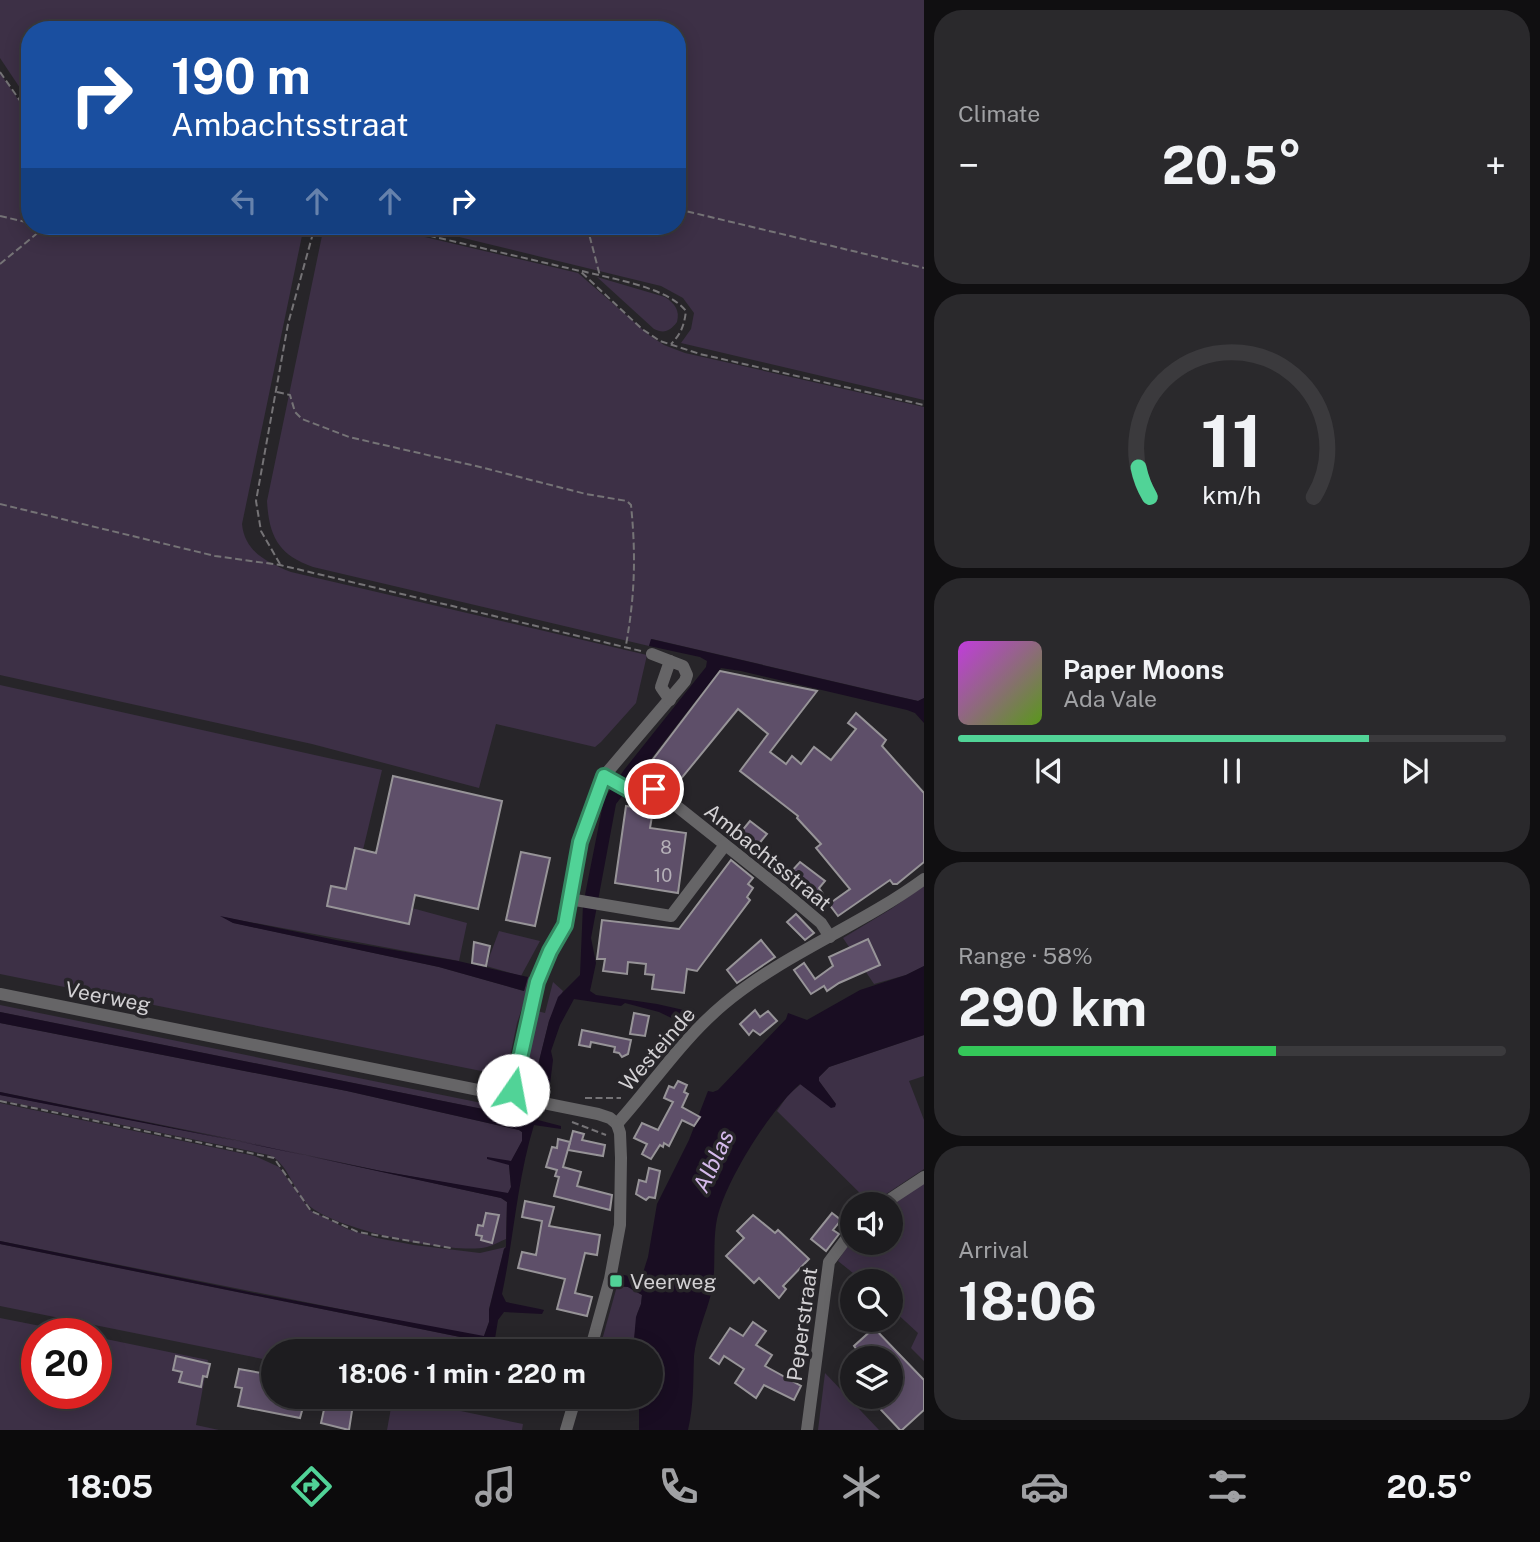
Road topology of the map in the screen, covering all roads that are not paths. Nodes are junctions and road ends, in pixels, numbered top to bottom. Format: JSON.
{"nodes":[{"id":1,"x":652,"y":654,"type":"road end"},
{"id":2,"x":670,"y":661,"type":"junction"},
{"id":3,"x":670,"y":700,"type":"junction"},
{"id":4,"x":609,"y":779,"type":"junction"},
{"id":5,"x":725,"y":845,"type":"junction"},
{"id":6,"x":924,"y":879,"type":"edge"},
{"id":7,"x":574,"y":900,"type":"junction"},
{"id":8,"x":830,"y":937,"type":"junction"},
{"id":9,"x":0,"y":994,"type":"edge"},
{"id":10,"x":518,"y":1099,"type":"junction"},
{"id":11,"x":617,"y":1124,"type":"junction"},
{"id":12,"x":924,"y":1177,"type":"edge"},
{"id":13,"x":901,"y":1192,"type":"edge"},
{"id":14,"x":840,"y":1247,"type":"edge"},
{"id":15,"x":593,"y":1339,"type":"edge"},
{"id":16,"x":572,"y":1409,"type":"edge"},
{"id":17,"x":566,"y":1430,"type":"edge"},
{"id":18,"x":807,"y":1430,"type":"edge"}],
"edges":[{"from":1,"to":2,"type":"street"},
{"from":2,"to":3,"type":"street"},
{"from":2,"to":3,"type":"street"},
{"from":3,"to":4,"type":"street"},
{"from":4,"to":5,"type":"street","name":"Ambachtsstraat"},
{"from":4,"to":7,"type":"street"},
{"from":5,"to":7,"type":"street"},
{"from":5,"to":8,"type":"street","name":"Ambachtsstraat"},
{"from":6,"to":8,"type":"street","name":"Westeinde"},
{"from":7,"to":10,"type":"street"},
{"from":8,"to":11,"type":"street","name":"Westeinde"},
{"from":9,"to":10,"type":"street","name":"Veerweg"},
{"from":10,"to":11,"type":"street","name":"Veerweg"},
{"from":11,"to":15,"type":"street"},
{"from":12,"to":13,"type":"street"},
{"from":14,"to":18,"type":"street","name":"Peperstraat"},
{"from":16,"to":17,"type":"street"}]}
